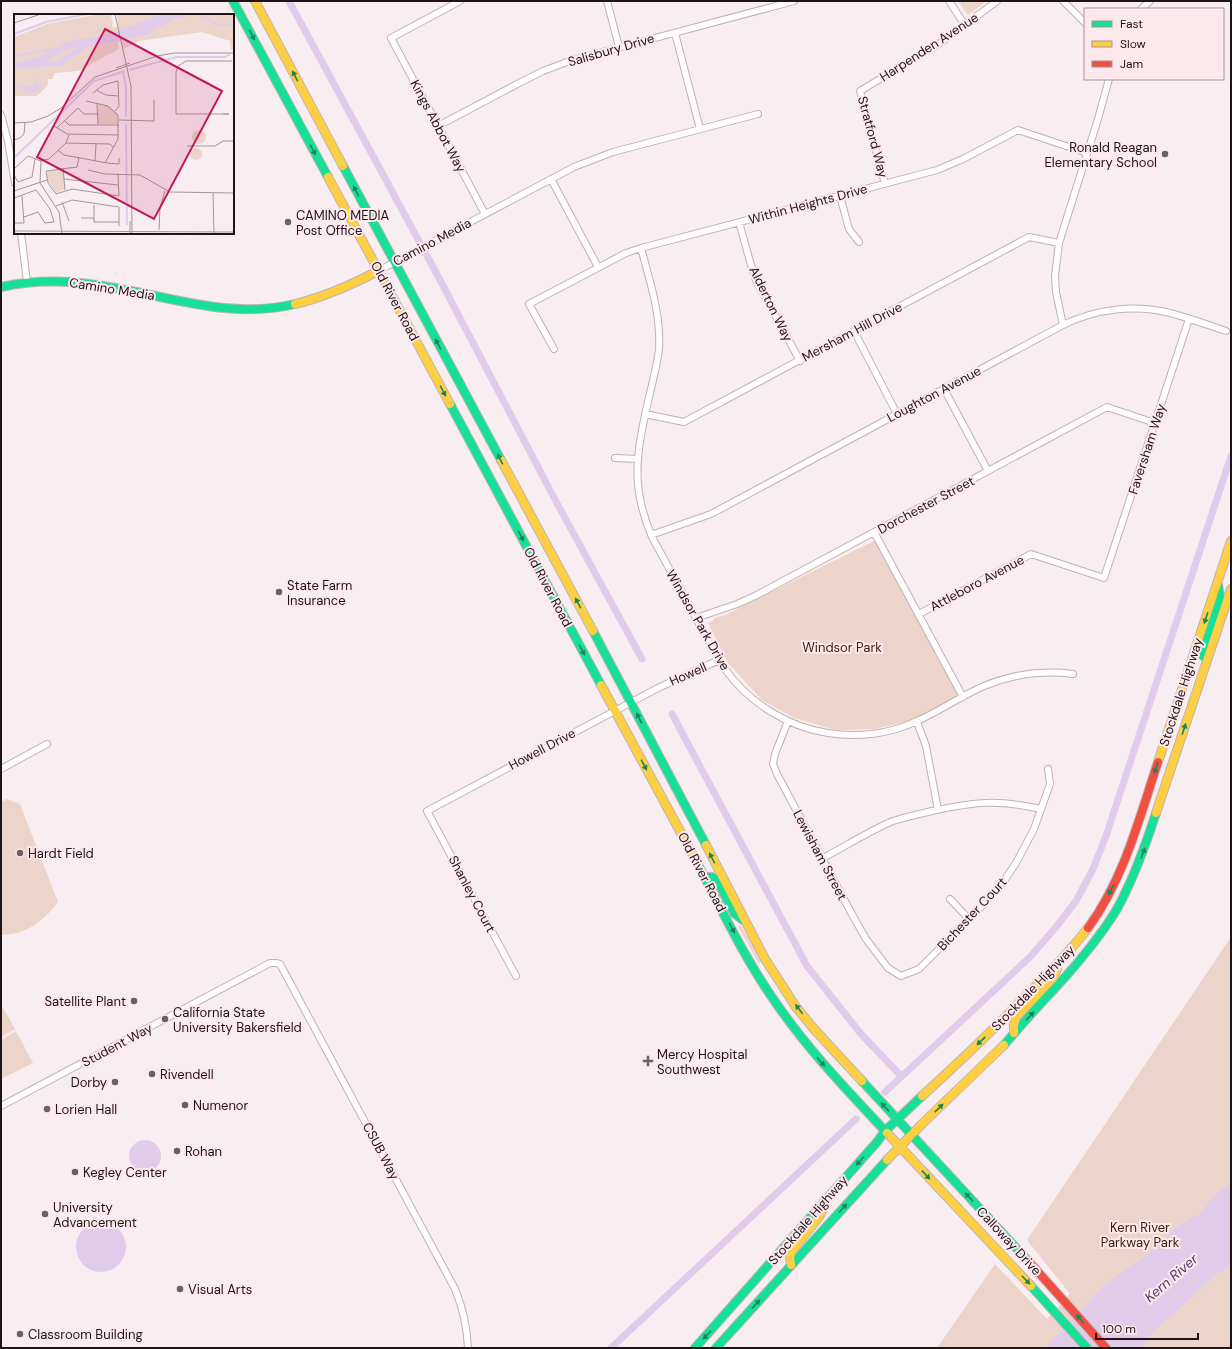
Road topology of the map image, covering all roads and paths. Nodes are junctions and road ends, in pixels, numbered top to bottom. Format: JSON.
{"nodes":[{"id":1,"x":233,"y":1,"type":"edge"},
{"id":2,"x":255,"y":1,"type":"edge"},
{"id":3,"x":460,"y":1,"type":"edge"},
{"id":4,"x":607,"y":1,"type":"edge"},
{"id":5,"x":794,"y":1,"type":"edge"},
{"id":6,"x":949,"y":1,"type":"edge"},
{"id":7,"x":997,"y":1,"type":"edge"},
{"id":8,"x":1063,"y":1,"type":"edge"},
{"id":9,"x":1150,"y":1,"type":"edge"},
{"id":10,"x":1142,"y":8,"type":"edge"},
{"id":11,"x":1084,"y":22,"type":"edge"},
{"id":12,"x":965,"y":25,"type":"junction"},
{"id":13,"x":675,"y":32,"type":"junction"},
{"id":14,"x":619,"y":47,"type":"junction"},
{"id":15,"x":1109,"y":80,"type":"edge"},
{"id":16,"x":860,"y":91,"type":"joint"},
{"id":17,"x":758,"y":114,"type":"dead end"},
{"id":18,"x":1,"y":115,"type":"edge"},
{"id":19,"x":438,"y":126,"type":"junction"},
{"id":20,"x":700,"y":129,"type":"junction"},
{"id":21,"x":1087,"y":153,"type":"junction"},
{"id":22,"x":14,"y":177,"type":"edge"},
{"id":23,"x":551,"y":179,"type":"junction"},
{"id":24,"x":885,"y":184,"type":"junction"},
{"id":25,"x":840,"y":196,"type":"junction"},
{"id":26,"x":485,"y":214,"type":"junction"},
{"id":27,"x":739,"y":222,"type":"junction"},
{"id":28,"x":21,"y":234,"type":"edge"},
{"id":29,"x":859,"y":242,"type":"dead end"},
{"id":30,"x":1058,"y":244,"type":"junction"},
{"id":31,"x":641,"y":248,"type":"junction"},
{"id":32,"x":394,"y":262,"type":"junction"},
{"id":33,"x":598,"y":267,"type":"junction"},
{"id":34,"x":378,"y":271,"type":"junction"},
{"id":35,"x":27,"y":282,"type":"junction"},
{"id":36,"x":1,"y":287,"type":"edge"},
{"id":37,"x":1189,"y":319,"type":"junction"},
{"id":38,"x":1063,"y":325,"type":"junction"},
{"id":39,"x":1226,"y":331,"type":"dead end"},
{"id":40,"x":854,"y":332,"type":"junction"},
{"id":41,"x":554,"y":349,"type":"dead end"},
{"id":42,"x":800,"y":360,"type":"junction"},
{"id":43,"x":944,"y":389,"type":"junction"},
{"id":44,"x":645,"y":414,"type":"junction"},
{"id":45,"x":897,"y":414,"type":"junction"},
{"id":46,"x":1155,"y":423,"type":"junction"},
{"id":47,"x":615,"y":458,"type":"dead end"},
{"id":48,"x":637,"y":459,"type":"junction"},
{"id":49,"x":988,"y":471,"type":"junction"},
{"id":50,"x":874,"y":532,"type":"junction"},
{"id":51,"x":651,"y":535,"type":"junction"},
{"id":52,"x":1231,"y":541,"type":"edge"},
{"id":53,"x":1104,"y":578,"type":"joint"},
{"id":54,"x":1218,"y":582,"type":"junction"},
{"id":55,"x":1231,"y":589,"type":"edge"},
{"id":56,"x":919,"y":614,"type":"junction"},
{"id":57,"x":696,"y":618,"type":"junction"},
{"id":58,"x":1207,"y":659,"type":"junction"},
{"id":59,"x":719,"y":660,"type":"junction"},
{"id":60,"x":1073,"y":674,"type":"dead end"},
{"id":61,"x":658,"y":688,"type":"joint"},
{"id":62,"x":963,"y":697,"type":"junction"},
{"id":63,"x":631,"y":702,"type":"junction"},
{"id":64,"x":615,"y":710,"type":"junction"},
{"id":65,"x":788,"y":721,"type":"junction"},
{"id":66,"x":917,"y":722,"type":"junction"},
{"id":67,"x":47,"y":744,"type":"dead end"},
{"id":68,"x":1,"y":769,"type":"edge"},
{"id":69,"x":1048,"y":769,"type":"dead end"},
{"id":70,"x":1041,"y":809,"type":"junction"},
{"id":71,"x":938,"y":810,"type":"junction"},
{"id":72,"x":427,"y":811,"type":"joint"},
{"id":73,"x":823,"y":858,"type":"junction"},
{"id":74,"x":704,"y":877,"type":"junction"},
{"id":75,"x":950,"y":899,"type":"dead end"},
{"id":76,"x":969,"y":919,"type":"junction"},
{"id":77,"x":745,"y":922,"type":"junction"},
{"id":78,"x":276,"y":962,"type":"joint"},
{"id":79,"x":1058,"y":964,"type":"junction"},
{"id":80,"x":516,"y":976,"type":"dead end"},
{"id":81,"x":900,"y":976,"type":"joint"},
{"id":82,"x":1014,"y":1033,"type":"junction"},
{"id":83,"x":1,"y":1106,"type":"edge"},
{"id":84,"x":897,"y":1120,"type":"junction"},
{"id":85,"x":885,"y":1131,"type":"junction"},
{"id":86,"x":911,"y":1136,"type":"junction"},
{"id":87,"x":900,"y":1147,"type":"junction"},
{"id":88,"x":829,"y":1196,"type":"junction"},
{"id":89,"x":791,"y":1265,"type":"junction"},
{"id":90,"x":468,"y":1348,"type":"edge"},
{"id":91,"x":695,"y":1348,"type":"edge"},
{"id":92,"x":716,"y":1348,"type":"edge"},
{"id":93,"x":1087,"y":1348,"type":"edge"},
{"id":94,"x":1106,"y":1348,"type":"edge"}],
"edges":[{"from":1,"to":34,"type":"main road","name":"Old River Road","one_way":true},
{"from":32,"to":2,"type":"main road","name":"Old River Road","one_way":true},
{"from":3,"to":19,"type":"street","name":"Kings Abbot Way"},
{"from":4,"to":14,"type":"street"},
{"from":5,"to":13,"type":"street","name":"Salisbury Drive"},
{"from":6,"to":12,"type":"street"},
{"from":7,"to":12,"type":"street","name":"Harpenden Avenue"},
{"from":8,"to":11,"type":"street"},
{"from":9,"to":10,"type":"street"},
{"from":12,"to":16,"type":"street","name":"Harpenden Avenue"},
{"from":13,"to":14,"type":"street","name":"Salisbury Drive"},
{"from":13,"to":20,"type":"street"},
{"from":14,"to":19,"type":"street","name":"Salisbury Drive"},
{"from":15,"to":21,"type":"street"},
{"from":16,"to":24,"type":"street","name":"Stratford Way"},
{"from":17,"to":20,"type":"street","name":"Camino Media"},
{"from":18,"to":22,"type":"street"},
{"from":19,"to":26,"type":"street","name":"Kings Abbot Way"},
{"from":20,"to":23,"type":"street","name":"Camino Media"},
{"from":21,"to":24,"type":"street","name":"Within Heights Drive"},
{"from":21,"to":30,"type":"street"},
{"from":23,"to":26,"type":"street","name":"Camino Media"},
{"from":23,"to":33,"type":"street"},
{"from":24,"to":25,"type":"street","name":"Within Heights Drive"},
{"from":25,"to":27,"type":"street","name":"Within Heights Drive"},
{"from":25,"to":29,"type":"street"},
{"from":26,"to":32,"type":"street","name":"Camino Media"},
{"from":27,"to":31,"type":"street","name":"Within Heights Drive"},
{"from":27,"to":42,"type":"street","name":"Alderton Way"},
{"from":28,"to":35,"type":"street"},
{"from":30,"to":38,"type":"street"},
{"from":30,"to":40,"type":"street","name":"Mersham Hill Drive"},
{"from":31,"to":33,"type":"street","name":"Within Heights Drive"},
{"from":31,"to":44,"type":"street","name":"Windsor Park Drive"},
{"from":32,"to":34,"type":"street","name":"Camino Media"},
{"from":63,"to":32,"type":"main road","name":"Old River Road","one_way":true},
{"from":33,"to":41,"type":"street","name":"Within Heights Drive"},
{"from":34,"to":35,"type":"main road","name":"Camino Media"},
{"from":34,"to":64,"type":"main road","name":"Old River Road","one_way":true},
{"from":35,"to":36,"type":"main road","name":"Camino Media"},
{"from":37,"to":38,"type":"street","name":"Loughton Avenue"},
{"from":37,"to":39,"type":"street","name":"Loughton Avenue"},
{"from":37,"to":46,"type":"street","name":"Faversham Way"},
{"from":38,"to":43,"type":"street","name":"Loughton Avenue"},
{"from":40,"to":42,"type":"street","name":"Mersham Hill Drive"},
{"from":40,"to":45,"type":"street"},
{"from":42,"to":44,"type":"street","name":"Mersham Hill Drive"},
{"from":43,"to":45,"type":"street","name":"Loughton Avenue"},
{"from":43,"to":49,"type":"street"},
{"from":44,"to":48,"type":"street","name":"Windsor Park Drive"},
{"from":45,"to":51,"type":"street","name":"Loughton Avenue"},
{"from":46,"to":49,"type":"street","name":"Dorchester Street"},
{"from":46,"to":53,"type":"street","name":"Faversham Way"},
{"from":47,"to":48,"type":"street"},
{"from":48,"to":51,"type":"street","name":"Windsor Park Drive"},
{"from":49,"to":50,"type":"street","name":"Dorchester Street"},
{"from":50,"to":56,"type":"street"},
{"from":50,"to":57,"type":"street","name":"Dorchester Street"},
{"from":51,"to":57,"type":"street","name":"Windsor Park Drive"},
{"from":52,"to":54,"type":"main road","name":"Stockdale Highway"},
{"from":53,"to":56,"type":"street","name":"Attleboro Avenue"},
{"from":54,"to":58,"type":"main road"},
{"from":54,"to":79,"type":"main road","name":"Stockdale Highway","one_way":true},
{"from":55,"to":58,"type":"main road","name":"Stockdale Highway"},
{"from":56,"to":62,"type":"street"},
{"from":57,"to":59,"type":"street","name":"Windsor Park Drive"},
{"from":82,"to":58,"type":"main road","name":"Stockdale Highway","one_way":true},
{"from":59,"to":61,"type":"street","name":"Howell"},
{"from":59,"to":65,"type":"street","name":"Windsor Park Drive"},
{"from":60,"to":62,"type":"street","name":"Windsor Park Drive"},
{"from":61,"to":63,"type":"street","name":"Howell Drive"},
{"from":62,"to":66,"type":"street","name":"Windsor Park Drive"},
{"from":63,"to":64,"type":"street","name":"Howell Drive"},
{"from":77,"to":63,"type":"main road","name":"Old River Road","one_way":true},
{"from":64,"to":72,"type":"street","name":"Howell Drive"},
{"from":64,"to":74,"type":"main road","name":"Old River Road","one_way":true},
{"from":65,"to":66,"type":"street","name":"Windsor Park Drive"},
{"from":65,"to":73,"type":"street","name":"Lewisham Street"},
{"from":66,"to":71,"type":"street"},
{"from":67,"to":68,"type":"street"},
{"from":69,"to":70,"type":"street","name":"Bichester Court"},
{"from":70,"to":71,"type":"street"},
{"from":70,"to":76,"type":"street","name":"Bichester Court"},
{"from":71,"to":73,"type":"street"},
{"from":72,"to":80,"type":"street","name":"Shanley Court"},
{"from":73,"to":81,"type":"street","name":"Lewisham Street"},
{"from":74,"to":77,"type":"main road"},
{"from":74,"to":85,"type":"main road","name":"Old River Road","one_way":true},
{"from":75,"to":76,"type":"street"},
{"from":76,"to":81,"type":"street","name":"Bichester Court"},
{"from":84,"to":77,"type":"main road","name":"Old River Road","one_way":true},
{"from":78,"to":83,"type":"street","name":"Student Way"},
{"from":78,"to":90,"type":"street","name":"CSUB Way"},
{"from":79,"to":82,"type":"main road"},
{"from":79,"to":84,"type":"main road","name":"Stockdale Highway","one_way":true},
{"from":86,"to":82,"type":"main road","name":"Stockdale Highway","one_way":true},
{"from":84,"to":85,"type":"main road","name":"Stockdale Highway"},
{"from":84,"to":86,"type":"main road","name":"Old River Road"},
{"from":85,"to":87,"type":"main road","name":"Old River Road"},
{"from":85,"to":88,"type":"main road","name":"Stockdale Highway","one_way":true},
{"from":86,"to":87,"type":"main road","name":"Stockdale Highway"},
{"from":94,"to":86,"type":"main road","name":"Calloway Drive","one_way":true},
{"from":89,"to":87,"type":"main road","name":"Stockdale Highway","one_way":true},
{"from":87,"to":93,"type":"main road","name":"Calloway Drive","one_way":true},
{"from":88,"to":89,"type":"main road"},
{"from":88,"to":91,"type":"main road","name":"Stockdale Highway","one_way":true},
{"from":92,"to":89,"type":"main road","name":"Stockdale Highway","one_way":true}]}
